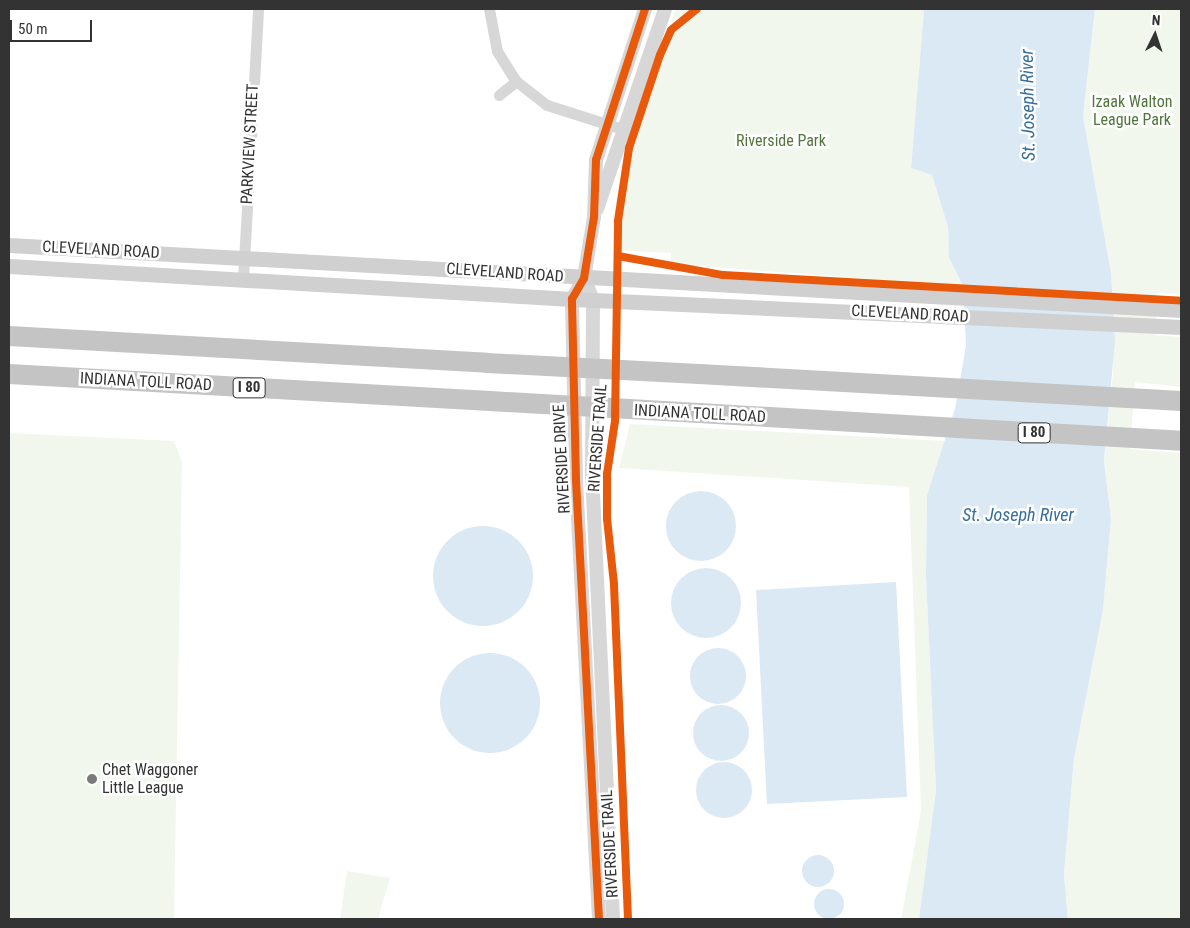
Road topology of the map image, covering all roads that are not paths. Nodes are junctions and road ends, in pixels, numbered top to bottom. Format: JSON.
{"nodes":[{"id":1,"x":258,"y":9,"type":"edge"},
{"id":2,"x":489,"y":9,"type":"edge"},
{"id":3,"x":645,"y":9,"type":"edge"},
{"id":4,"x":665,"y":9,"type":"edge"},
{"id":5,"x":516,"y":81,"type":"junction"},
{"id":6,"x":499,"y":95,"type":"dead end"},
{"id":7,"x":605,"y":124,"type":"junction"},
{"id":8,"x":622,"y":129,"type":"junction"},
{"id":9,"x":594,"y":217,"type":"junction"},
{"id":10,"x":9,"y":245,"type":"edge"},
{"id":11,"x":244,"y":258,"type":"junction"},
{"id":12,"x":9,"y":266,"type":"edge"},
{"id":13,"x":584,"y":278,"type":"junction"},
{"id":14,"x":243,"y":280,"type":"junction"},
{"id":15,"x":572,"y":299,"type":"junction"},
{"id":16,"x":593,"y":300,"type":"junction"},
{"id":17,"x":1181,"y":310,"type":"edge"},
{"id":18,"x":1181,"y":328,"type":"edge"},
{"id":19,"x":9,"y":336,"type":"edge"},
{"id":20,"x":9,"y":374,"type":"edge"},
{"id":21,"x":1181,"y":401,"type":"edge"},
{"id":22,"x":1181,"y":441,"type":"edge"},
{"id":23,"x":599,"y":919,"type":"edge"},
{"id":24,"x":613,"y":919,"type":"edge"}],
"edges":[{"from":1,"to":11,"type":"street","name":"PARKVIEW STREET"},
{"from":2,"to":5,"type":"street"},
{"from":3,"to":7,"type":"street"},
{"from":4,"to":8,"type":"street"},
{"from":5,"to":6,"type":"street"},
{"from":5,"to":7,"type":"street"},
{"from":7,"to":8,"type":"street"},
{"from":7,"to":9,"type":"street"},
{"from":8,"to":9,"type":"street"},
{"from":9,"to":13,"type":"street"},
{"from":10,"to":11,"type":"main road","name":"CLEVELAND ROAD"},
{"from":11,"to":13,"type":"main road","name":"CLEVELAND ROAD"},
{"from":11,"to":14,"type":"street","name":"PARKVIEW STREET"},
{"from":12,"to":14,"type":"main road","name":"CLEVELAND ROAD"},
{"from":13,"to":15,"type":"street"},
{"from":13,"to":16,"type":"street","name":"RIVERSIDE DRIVE"},
{"from":13,"to":17,"type":"main road","name":"CLEVELAND ROAD"},
{"from":14,"to":15,"type":"main road","name":"CLEVELAND ROAD"},
{"from":15,"to":16,"type":"main road","name":"CLEVELAND ROAD"},
{"from":15,"to":23,"type":"street","name":"RIVERSIDE DRIVE"},
{"from":16,"to":18,"type":"main road","name":"CLEVELAND ROAD"},
{"from":16,"to":24,"type":"street","name":"RIVERSIDE DRIVE"},
{"from":19,"to":21,"type":"highway","bridge":true},
{"from":20,"to":22,"type":"highway","name":"INDIANA TOLL ROAD","number":"I 80","bridge":true}]}
